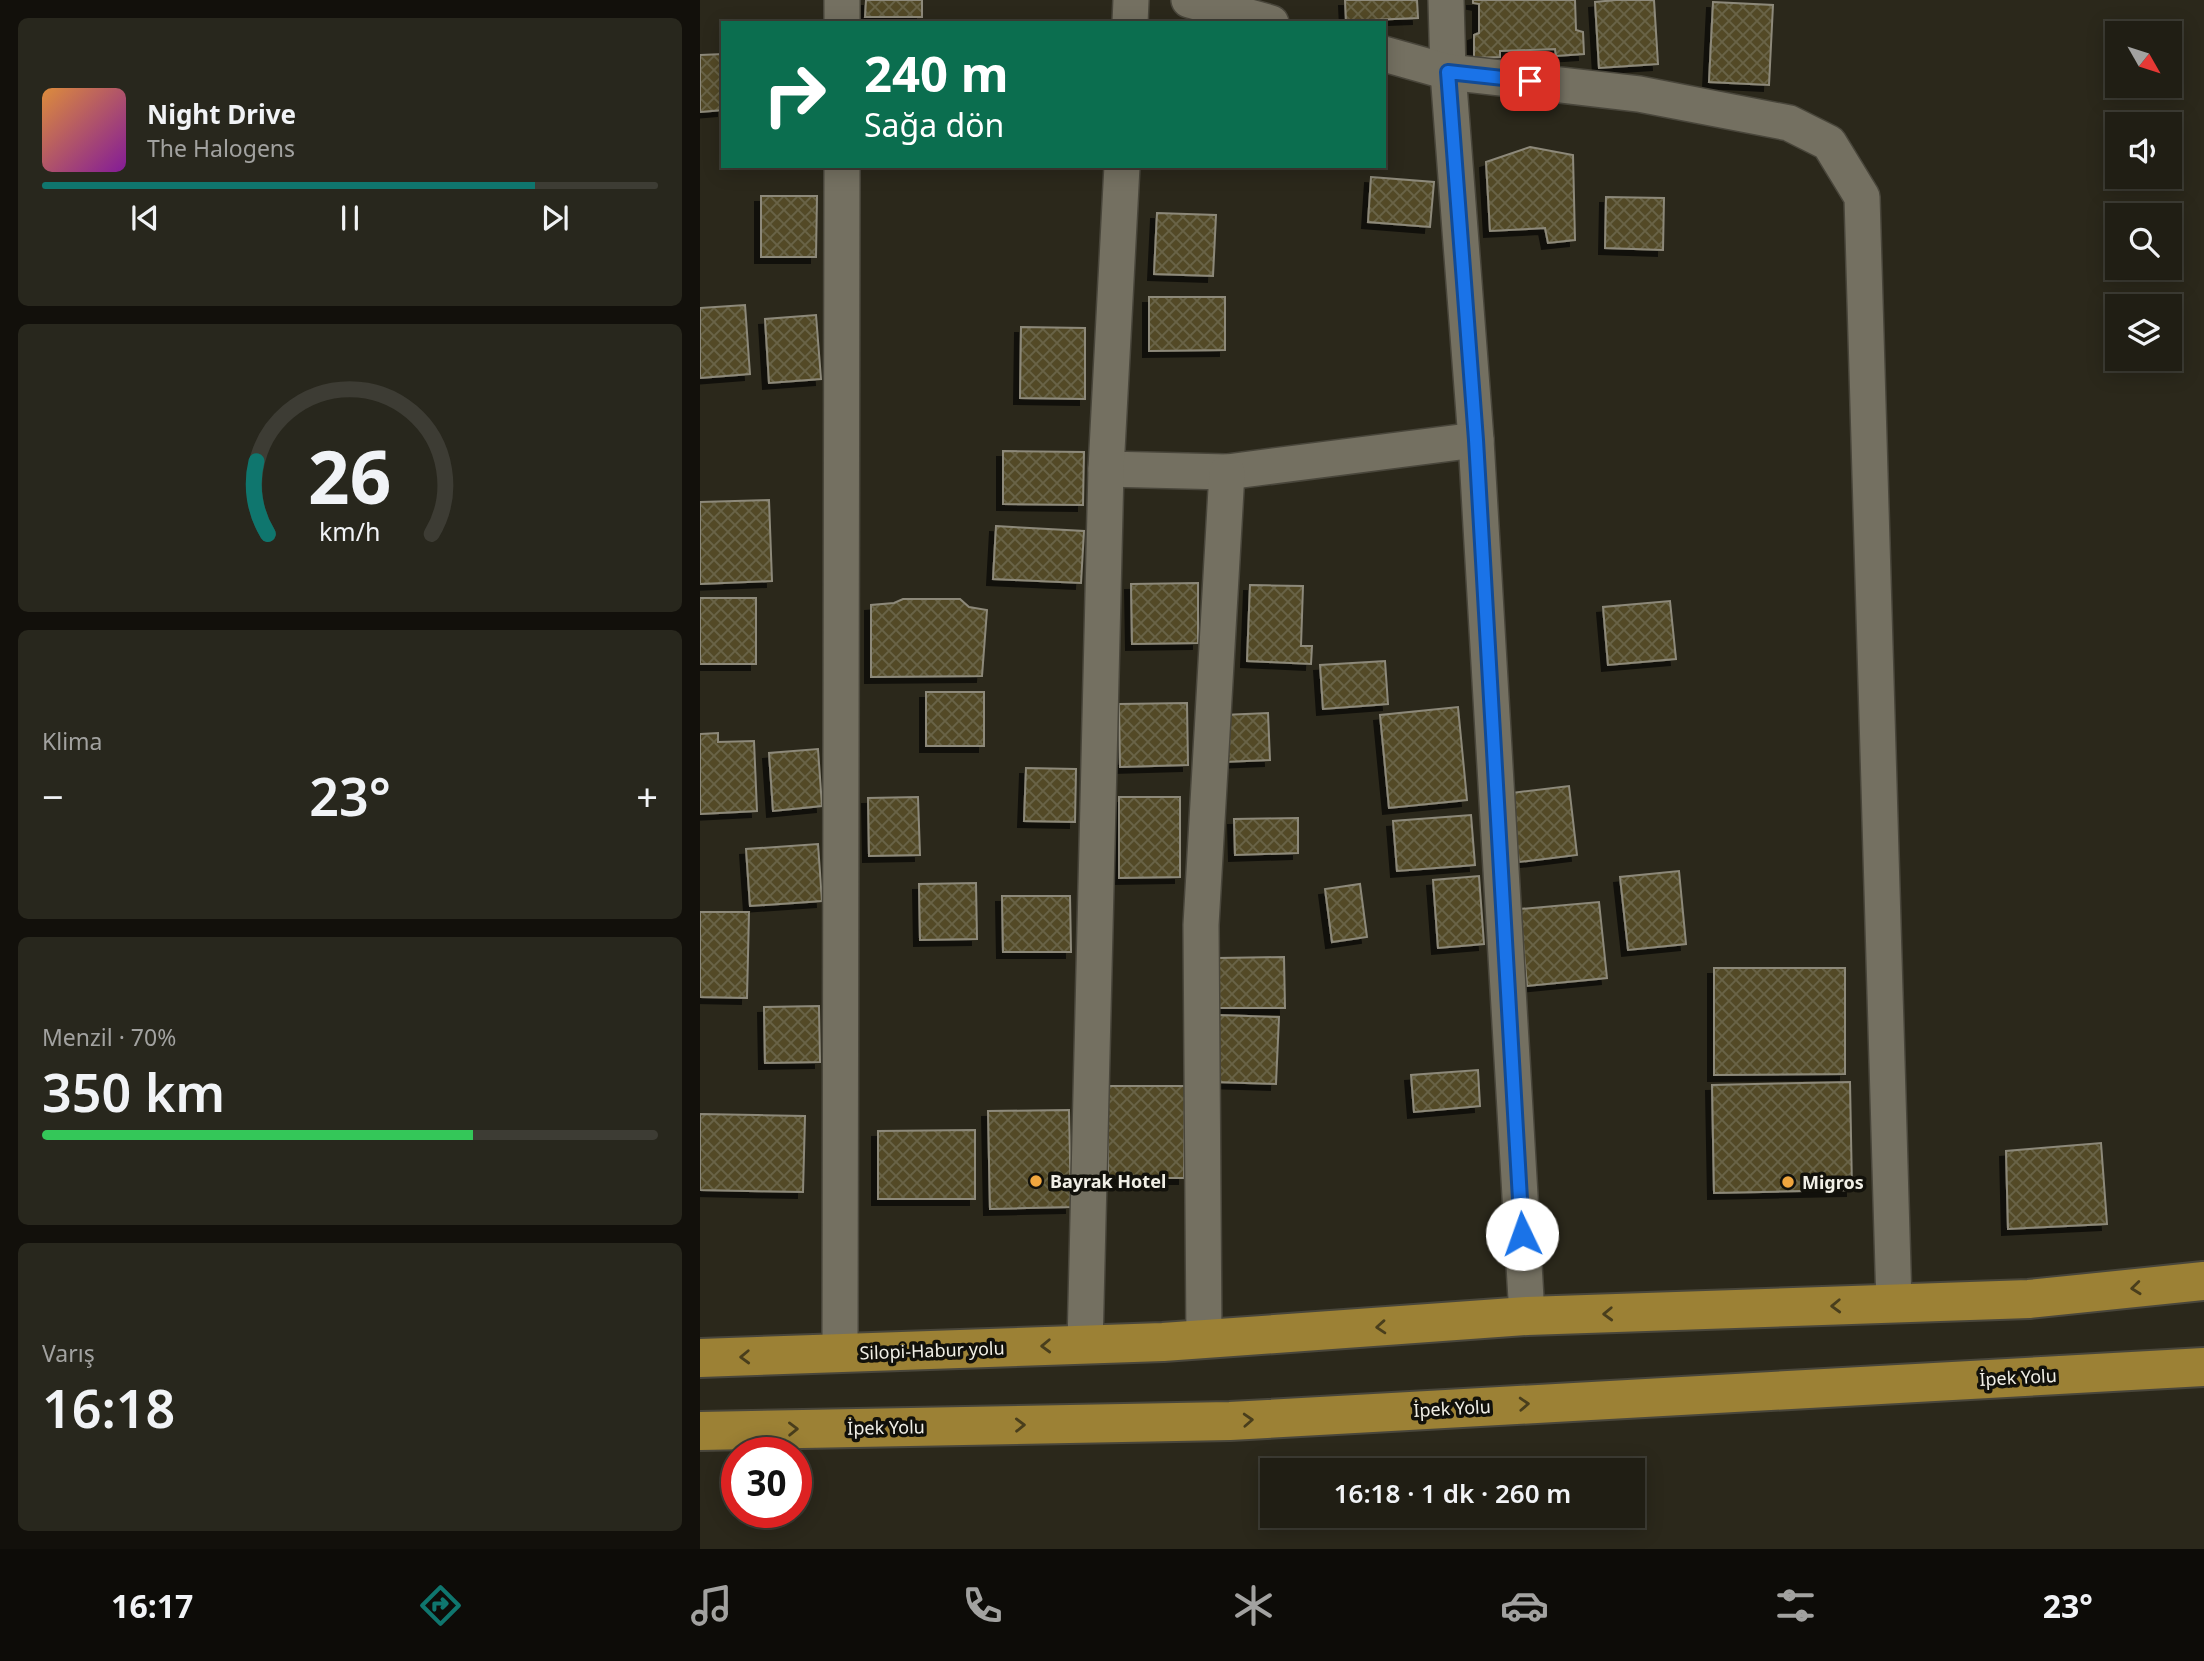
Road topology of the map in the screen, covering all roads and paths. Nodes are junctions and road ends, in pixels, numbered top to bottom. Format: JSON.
{"nodes":[{"id":1,"x":842,"y":0,"type":"edge"},
{"id":2,"x":1132,"y":0,"type":"edge"},
{"id":3,"x":1189,"y":0,"type":"edge"},
{"id":4,"x":1446,"y":0,"type":"edge"},
{"id":5,"x":842,"y":21,"type":"edge"},
{"id":6,"x":1130,"y":21,"type":"edge"},
{"id":7,"x":1264,"y":21,"type":"edge"},
{"id":8,"x":1386,"y":55,"type":"edge"},
{"id":9,"x":1448,"y":72,"type":"junction"},
{"id":10,"x":842,"y":168,"type":"edge"},
{"id":11,"x":1122,"y":168,"type":"edge"},
{"id":12,"x":1476,"y":440,"type":"junction"},
{"id":13,"x":1106,"y":469,"type":"junction"},
{"id":14,"x":1227,"y":472,"type":"junction"},
{"id":15,"x":2204,"y":1281,"type":"edge"},
{"id":16,"x":1894,"y":1304,"type":"junction"},
{"id":17,"x":1527,"y":1316,"type":"junction"},
{"id":18,"x":1204,"y":1339,"type":"junction"},
{"id":19,"x":1085,"y":1345,"type":"junction"},
{"id":20,"x":840,"y":1354,"type":"junction"},
{"id":21,"x":700,"y":1358,"type":"edge"},
{"id":22,"x":2204,"y":1367,"type":"edge"},
{"id":23,"x":700,"y":1431,"type":"edge"}],
"edges":[{"from":1,"to":5,"type":"street"},
{"from":2,"to":6,"type":"street"},
{"from":3,"to":7,"type":"street"},
{"from":4,"to":9,"type":"street"},
{"from":8,"to":9,"type":"street"},
{"from":9,"to":12,"type":"street"},
{"from":9,"to":16,"type":"street"},
{"from":10,"to":20,"type":"street"},
{"from":11,"to":13,"type":"street"},
{"from":12,"to":14,"type":"street"},
{"from":12,"to":17,"type":"street"},
{"from":13,"to":14,"type":"street"},
{"from":13,"to":19,"type":"street"},
{"from":14,"to":18,"type":"street"},
{"from":15,"to":16,"type":"highway","name":"Silopi-Habur yolu","one_way":true},
{"from":16,"to":17,"type":"highway","name":"Silopi-Habur yolu","one_way":true},
{"from":17,"to":18,"type":"highway","name":"Silopi-Habur yolu","one_way":true},
{"from":18,"to":19,"type":"highway","name":"Silopi-Habur yolu"},
{"from":19,"to":20,"type":"highway","name":"Silopi-Habur yolu","one_way":true},
{"from":20,"to":21,"type":"highway","name":"Silopi-Habur yolu","one_way":true},
{"from":23,"to":22,"type":"highway","name":"İpek Yolu","one_way":true}]}
